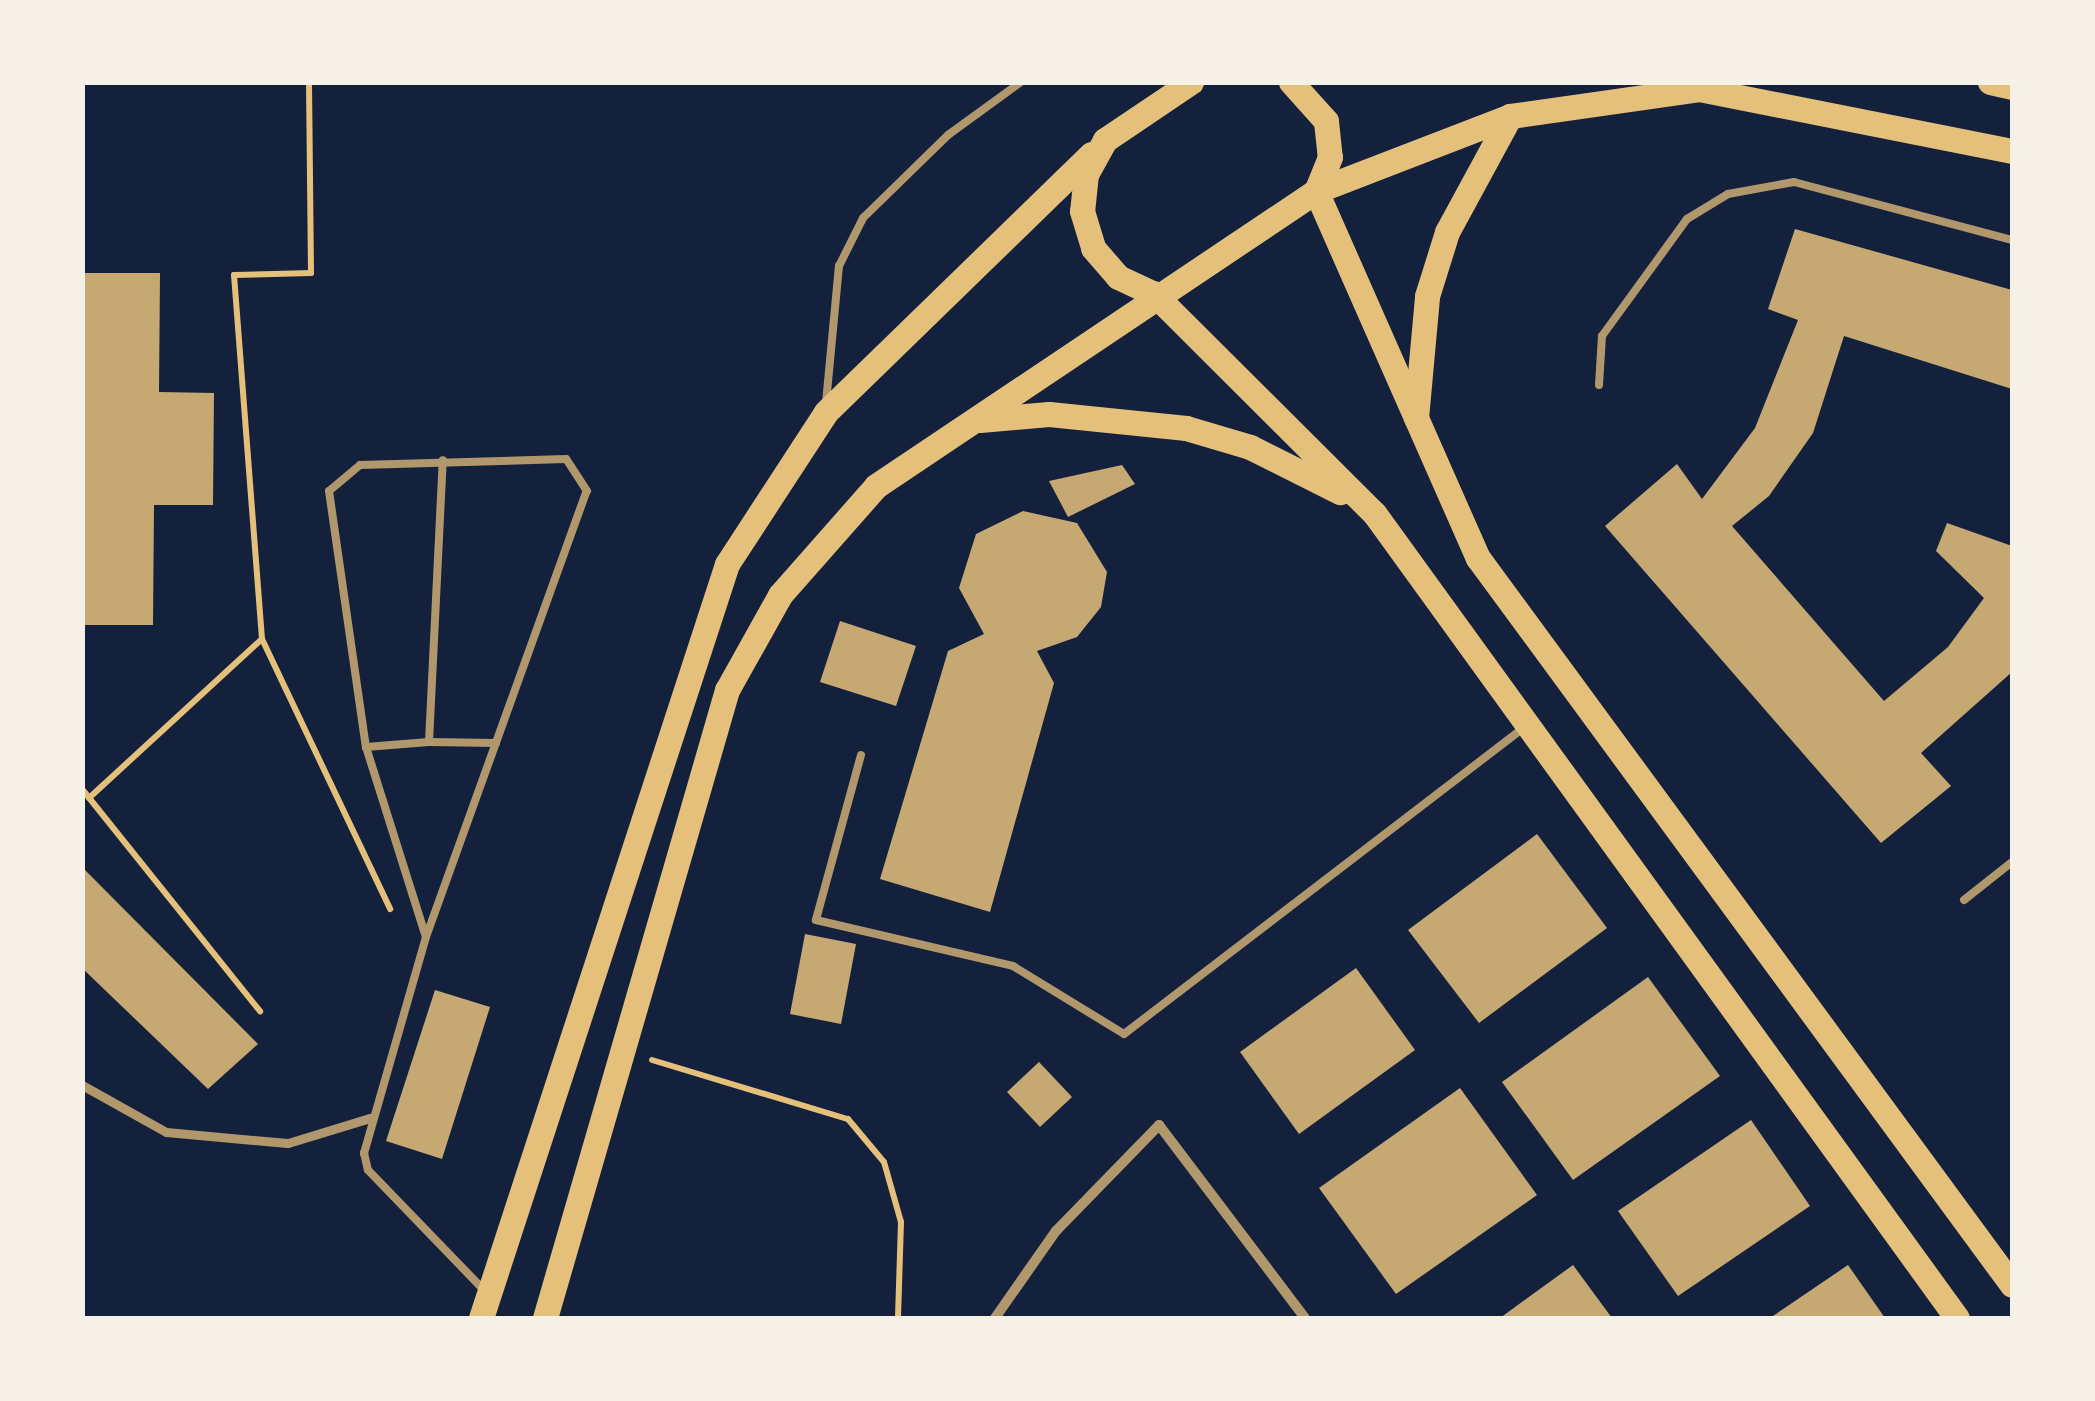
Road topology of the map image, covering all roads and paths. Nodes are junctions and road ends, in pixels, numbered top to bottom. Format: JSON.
{"nodes":[{"id":1,"x":309,"y":82,"type":"edge"},
{"id":2,"x":1020,"y":82,"type":"edge"},
{"id":3,"x":1191,"y":82,"type":"edge"},
{"id":4,"x":1291,"y":82,"type":"edge"},
{"id":5,"x":1990,"y":82,"type":"edge"},
{"id":6,"x":2012,"y":88,"type":"edge"},
{"id":7,"x":1510,"y":116,"type":"junction"},
{"id":8,"x":1105,"y":140,"type":"junction"},
{"id":9,"x":2012,"y":151,"type":"edge"},
{"id":10,"x":1316,"y":191,"type":"junction"},
{"id":11,"x":2012,"y":240,"type":"edge"},
{"id":12,"x":1154,"y":293,"type":"junction"},
{"id":13,"x":1599,"y":385,"type":"dead end"},
{"id":14,"x":826,"y":412,"type":"junction"},
{"id":15,"x":978,"y":420,"type":"junction"},
{"id":16,"x":1416,"y":428,"type":"junction"},
{"id":17,"x":443,"y":460,"type":"junction"},
{"id":18,"x":1374,"y":513,"type":"junction"},
{"id":19,"x":262,"y":639,"type":"junction"},
{"id":20,"x":1530,"y":723,"type":"junction"},
{"id":21,"x":429,"y":742,"type":"junction"},
{"id":22,"x":496,"y":743,"type":"junction"},
{"id":23,"x":366,"y":747,"type":"junction"},
{"id":24,"x":861,"y":756,"type":"dead end"},
{"id":25,"x":82,"y":789,"type":"edge"},
{"id":26,"x":89,"y":798,"type":"junction"},
{"id":27,"x":2012,"y":862,"type":"edge"},
{"id":28,"x":1964,"y":900,"type":"dead end"},
{"id":29,"x":392,"y":915,"type":"dead end"},
{"id":30,"x":426,"y":937,"type":"junction"},
{"id":31,"x":260,"y":1011,"type":"dead end"},
{"id":32,"x":622,"y":1051,"type":"junction"},
{"id":33,"x":82,"y":1085,"type":"edge"},
{"id":34,"x":370,"y":1118,"type":"junction"},
{"id":35,"x":2012,"y":1285,"type":"edge"},
{"id":36,"x":484,"y":1306,"type":"edge"},
{"id":37,"x":545,"y":1318,"type":"edge"},
{"id":38,"x":898,"y":1318,"type":"edge"},
{"id":39,"x":996,"y":1318,"type":"edge"},
{"id":40,"x":1304,"y":1318,"type":"edge"},
{"id":41,"x":1958,"y":1318,"type":"edge"}],
"edges":[{"from":1,"to":19,"type":"path"},
{"from":2,"to":14,"type":"lane"},
{"from":3,"to":8,"type":"main road"},
{"from":4,"to":10,"type":"main road"},
{"from":5,"to":6,"type":"main road"},
{"from":7,"to":9,"type":"main road"},
{"from":7,"to":10,"type":"main road"},
{"from":7,"to":16,"type":"main road"},
{"from":8,"to":12,"type":"main road"},
{"from":8,"to":14,"type":"main road"},
{"from":10,"to":12,"type":"main road"},
{"from":10,"to":16,"type":"main road"},
{"from":11,"to":13,"type":"lane"},
{"from":12,"to":15,"type":"main road"},
{"from":12,"to":18,"type":"main road"},
{"from":14,"to":36,"type":"main road"},
{"from":15,"to":18,"type":"main road"},
{"from":15,"to":32,"type":"main road"},
{"from":16,"to":35,"type":"main road"},
{"from":17,"to":21,"type":"lane"},
{"from":17,"to":22,"type":"lane"},
{"from":17,"to":23,"type":"lane"},
{"from":18,"to":20,"type":"main road"},
{"from":19,"to":26,"type":"path"},
{"from":19,"to":29,"type":"path"},
{"from":20,"to":24,"type":"lane"},
{"from":20,"to":41,"type":"main road"},
{"from":21,"to":22,"type":"lane"},
{"from":21,"to":23,"type":"lane"},
{"from":22,"to":30,"type":"lane"},
{"from":23,"to":30,"type":"lane"},
{"from":25,"to":26,"type":"path"},
{"from":26,"to":31,"type":"path"},
{"from":27,"to":28,"type":"lane"},
{"from":30,"to":34,"type":"lane"},
{"from":32,"to":37,"type":"main road"},
{"from":32,"to":38,"type":"path"},
{"from":33,"to":34,"type":"street"},
{"from":34,"to":36,"type":"lane"},
{"from":39,"to":40,"type":"street"}]}
